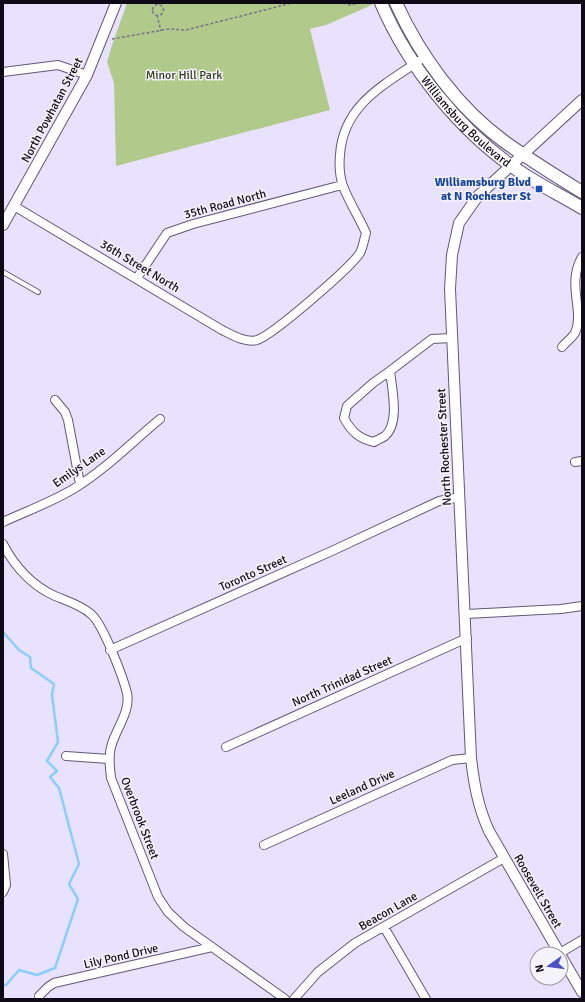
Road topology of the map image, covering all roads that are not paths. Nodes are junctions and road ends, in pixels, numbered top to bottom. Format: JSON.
{"nodes":[{"id":1,"x":116,"y":3,"type":"edge"},
{"id":2,"x":381,"y":3,"type":"edge"},
{"id":3,"x":396,"y":3,"type":"edge"},
{"id":4,"x":426,"y":56,"type":"junction"},
{"id":5,"x":414,"y":64,"type":"junction"},
{"id":6,"x":3,"y":72,"type":"edge"},
{"id":7,"x":87,"y":75,"type":"junction"},
{"id":8,"x":582,"y":100,"type":"edge"},
{"id":9,"x":522,"y":154,"type":"junction"},
{"id":10,"x":510,"y":165,"type":"junction"},
{"id":11,"x":342,"y":185,"type":"junction"},
{"id":12,"x":582,"y":192,"type":"edge"},
{"id":13,"x":14,"y":206,"type":"junction"},
{"id":14,"x":582,"y":208,"type":"edge"},
{"id":15,"x":3,"y":225,"type":"edge"},
{"id":16,"x":582,"y":257,"type":"edge"},
{"id":17,"x":3,"y":272,"type":"edge"},
{"id":18,"x":137,"y":278,"type":"junction"},
{"id":19,"x":38,"y":292,"type":"dead end"},
{"id":20,"x":452,"y":338,"type":"junction"},
{"id":21,"x":562,"y":346,"type":"dead end"},
{"id":22,"x":390,"y":372,"type":"junction"},
{"id":23,"x":55,"y":400,"type":"dead end"},
{"id":24,"x":160,"y":419,"type":"dead end"},
{"id":25,"x":80,"y":484,"type":"junction"},
{"id":26,"x":460,"y":497,"type":"junction"},
{"id":27,"x":3,"y":522,"type":"edge"},
{"id":28,"x":3,"y":544,"type":"edge"},
{"id":29,"x":582,"y":606,"type":"edge"},
{"id":30,"x":466,"y":614,"type":"junction"},
{"id":31,"x":467,"y":638,"type":"junction"},
{"id":32,"x":110,"y":650,"type":"junction"},
{"id":33,"x":226,"y":747,"type":"dead end"},
{"id":34,"x":66,"y":756,"type":"dead end"},
{"id":35,"x":471,"y":758,"type":"junction"},
{"id":36,"x":109,"y":759,"type":"junction"},
{"id":37,"x":494,"y":841,"type":"joint"},
{"id":38,"x":264,"y":845,"type":"dead end"},
{"id":39,"x":3,"y":854,"type":"edge"},
{"id":40,"x":504,"y":858,"type":"junction"},
{"id":41,"x":3,"y":892,"type":"edge"},
{"id":42,"x":384,"y":927,"type":"junction"},
{"id":43,"x":582,"y":940,"type":"edge"},
{"id":44,"x":555,"y":946,"type":"edge"},
{"id":45,"x":212,"y":947,"type":"junction"},
{"id":46,"x":569,"y":948,"type":"edge"},
{"id":47,"x":569,"y":970,"type":"edge"},
{"id":48,"x":582,"y":992,"type":"edge"},
{"id":49,"x":39,"y":996,"type":"dead end"},
{"id":50,"x":284,"y":999,"type":"edge"},
{"id":51,"x":294,"y":999,"type":"edge"},
{"id":52,"x":426,"y":999,"type":"edge"}],
"edges":[{"from":1,"to":7,"type":"street","name":"North Powhatan Street"},
{"from":2,"to":5,"type":"main road","name":"Williamsburg Boulevard"},
{"from":3,"to":4,"type":"main road","name":"Williamsburg Boulevard"},
{"from":4,"to":5,"type":"street"},
{"from":4,"to":9,"type":"main road","name":"Williamsburg Boulevard"},
{"from":5,"to":10,"type":"main road","name":"Williamsburg Boulevard"},
{"from":5,"to":11,"type":"street"},
{"from":6,"to":7,"type":"street"},
{"from":7,"to":13,"type":"street","name":"North Powhatan Street"},
{"from":8,"to":9,"type":"street","name":"North Rochester Street"},
{"from":9,"to":10,"type":"street","name":"North Rochester Street"},
{"from":9,"to":12,"type":"main road","name":"Williamsburg Boulevard"},
{"from":10,"to":14,"type":"main road","name":"Williamsburg Boulevard"},
{"from":10,"to":20,"type":"street","name":"North Rochester Street"},
{"from":11,"to":18,"type":"street","name":"35th Road North"},
{"from":11,"to":18,"type":"street","name":"36th Street North"},
{"from":13,"to":15,"type":"street","name":"North Powhatan Street"},
{"from":13,"to":18,"type":"street","name":"36th Street North"},
{"from":16,"to":21,"type":"street"},
{"from":17,"to":19,"type":"lane"},
{"from":20,"to":22,"type":"street"},
{"from":20,"to":26,"type":"street","name":"North Rochester Street"},
{"from":22,"to":22,"type":"street"},
{"from":23,"to":25,"type":"street"},
{"from":24,"to":25,"type":"street","name":"Emilys Lane"},
{"from":25,"to":27,"type":"street","name":"Emilys Lane"},
{"from":26,"to":30,"type":"street","name":"North Rochester Street"},
{"from":26,"to":32,"type":"street","name":"Toronto Street"},
{"from":28,"to":32,"type":"street","name":"Overbrook Street"},
{"from":29,"to":30,"type":"street"},
{"from":30,"to":31,"type":"street","name":"North Rochester Street"},
{"from":31,"to":33,"type":"street","name":"North Trinidad Street"},
{"from":31,"to":35,"type":"street","name":"North Rochester Street"},
{"from":32,"to":36,"type":"street","name":"Overbrook Street"},
{"from":34,"to":36,"type":"street"},
{"from":35,"to":37,"type":"street","name":"North Rochester Street"},
{"from":35,"to":38,"type":"street","name":"Leeland Drive"},
{"from":36,"to":45,"type":"street","name":"Overbrook Street"},
{"from":37,"to":40,"type":"street","name":"Roosevelt Street"},
{"from":39,"to":41,"type":"street"},
{"from":40,"to":42,"type":"street","name":"Beacon Lane"},
{"from":40,"to":44,"type":"street","name":"Roosevelt Street"},
{"from":42,"to":51,"type":"street","name":"Beacon Lane"},
{"from":42,"to":52,"type":"street"},
{"from":43,"to":46,"type":"street"},
{"from":45,"to":49,"type":"street","name":"Lily Pond Drive"},
{"from":45,"to":50,"type":"street","name":"Overbrook Street"},
{"from":47,"to":48,"type":"street","name":"Roosevelt Street"}]}
